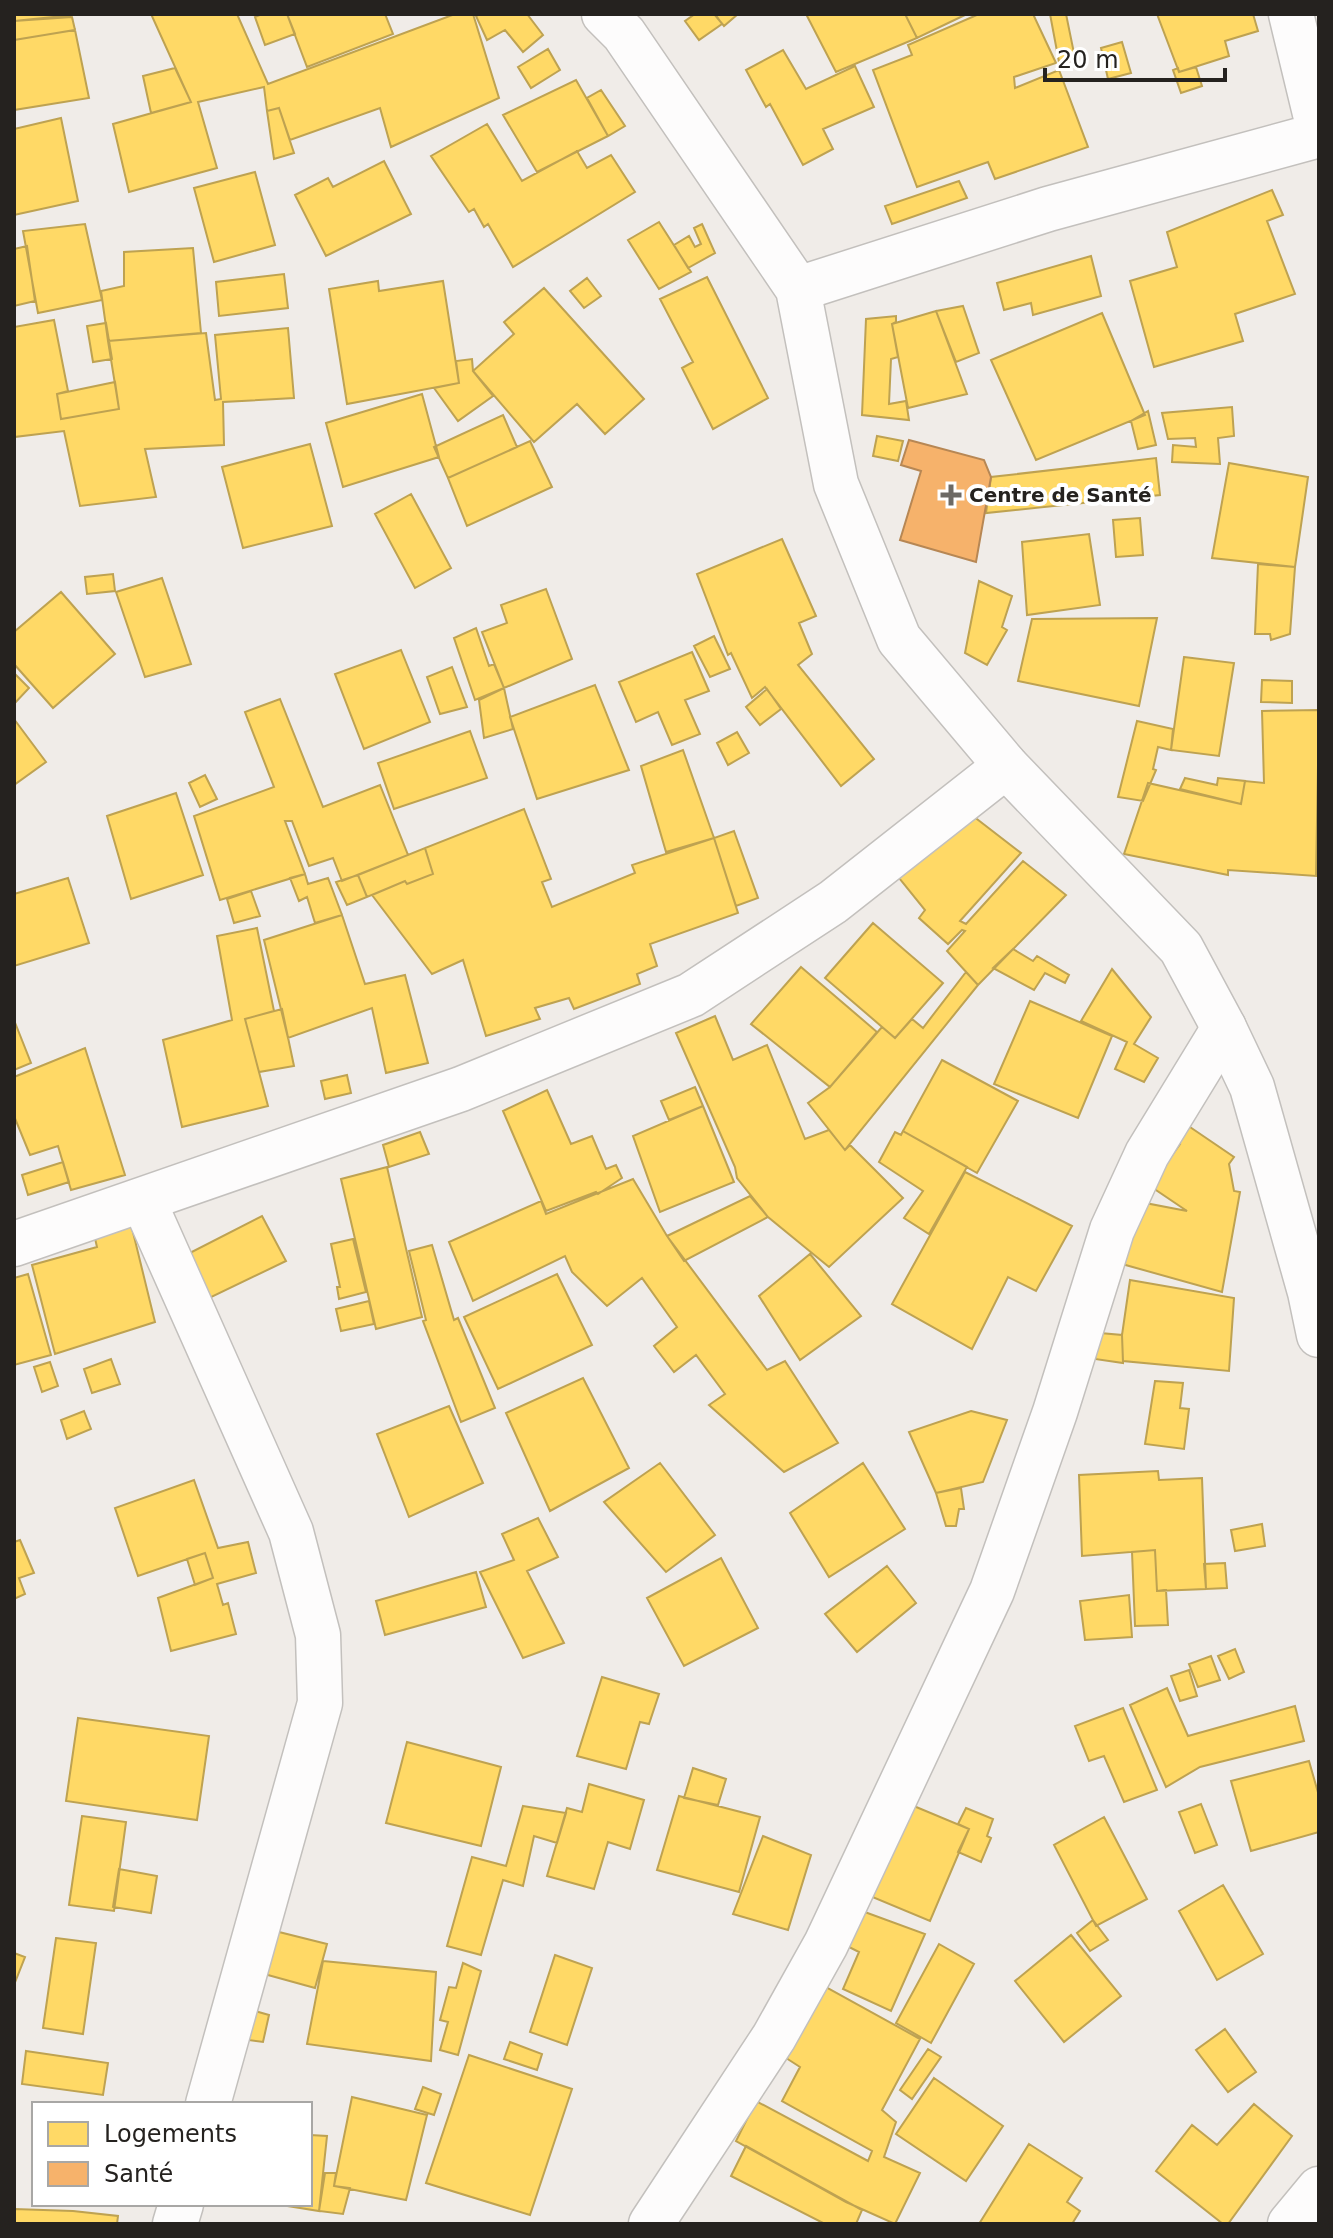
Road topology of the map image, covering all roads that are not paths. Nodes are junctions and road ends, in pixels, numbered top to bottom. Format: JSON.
{"nodes":[{"id":1,"x":604,"y":14,"type":"edge"},
{"id":2,"x":1291,"y":14,"type":"edge"},
{"id":3,"x":1319,"y":132,"type":"edge"},
{"id":4,"x":798,"y":289,"type":"junction"},
{"id":5,"x":1006,"y":766,"type":"junction"},
{"id":6,"x":1224,"y":1028,"type":"junction"},
{"id":7,"x":144,"y":1202,"type":"junction"},
{"id":8,"x":14,"y":1244,"type":"edge"},
{"id":9,"x":1319,"y":1335,"type":"edge"},
{"id":10,"x":209,"y":2102,"type":"edge"},
{"id":11,"x":1319,"y":2189,"type":"edge"},
{"id":12,"x":651,"y":2224,"type":"edge"},
{"id":13,"x":1290,"y":2224,"type":"edge"}],
"edges":[{"from":1,"to":4,"type":"street"},
{"from":2,"to":3,"type":"street"},
{"from":3,"to":4,"type":"street"},
{"from":4,"to":5,"type":"street"},
{"from":5,"to":6,"type":"street"},
{"from":5,"to":7,"type":"street"},
{"from":6,"to":9,"type":"street"},
{"from":6,"to":12,"type":"street"},
{"from":7,"to":8,"type":"street"},
{"from":7,"to":10,"type":"street"},
{"from":11,"to":13,"type":"street"}]}
